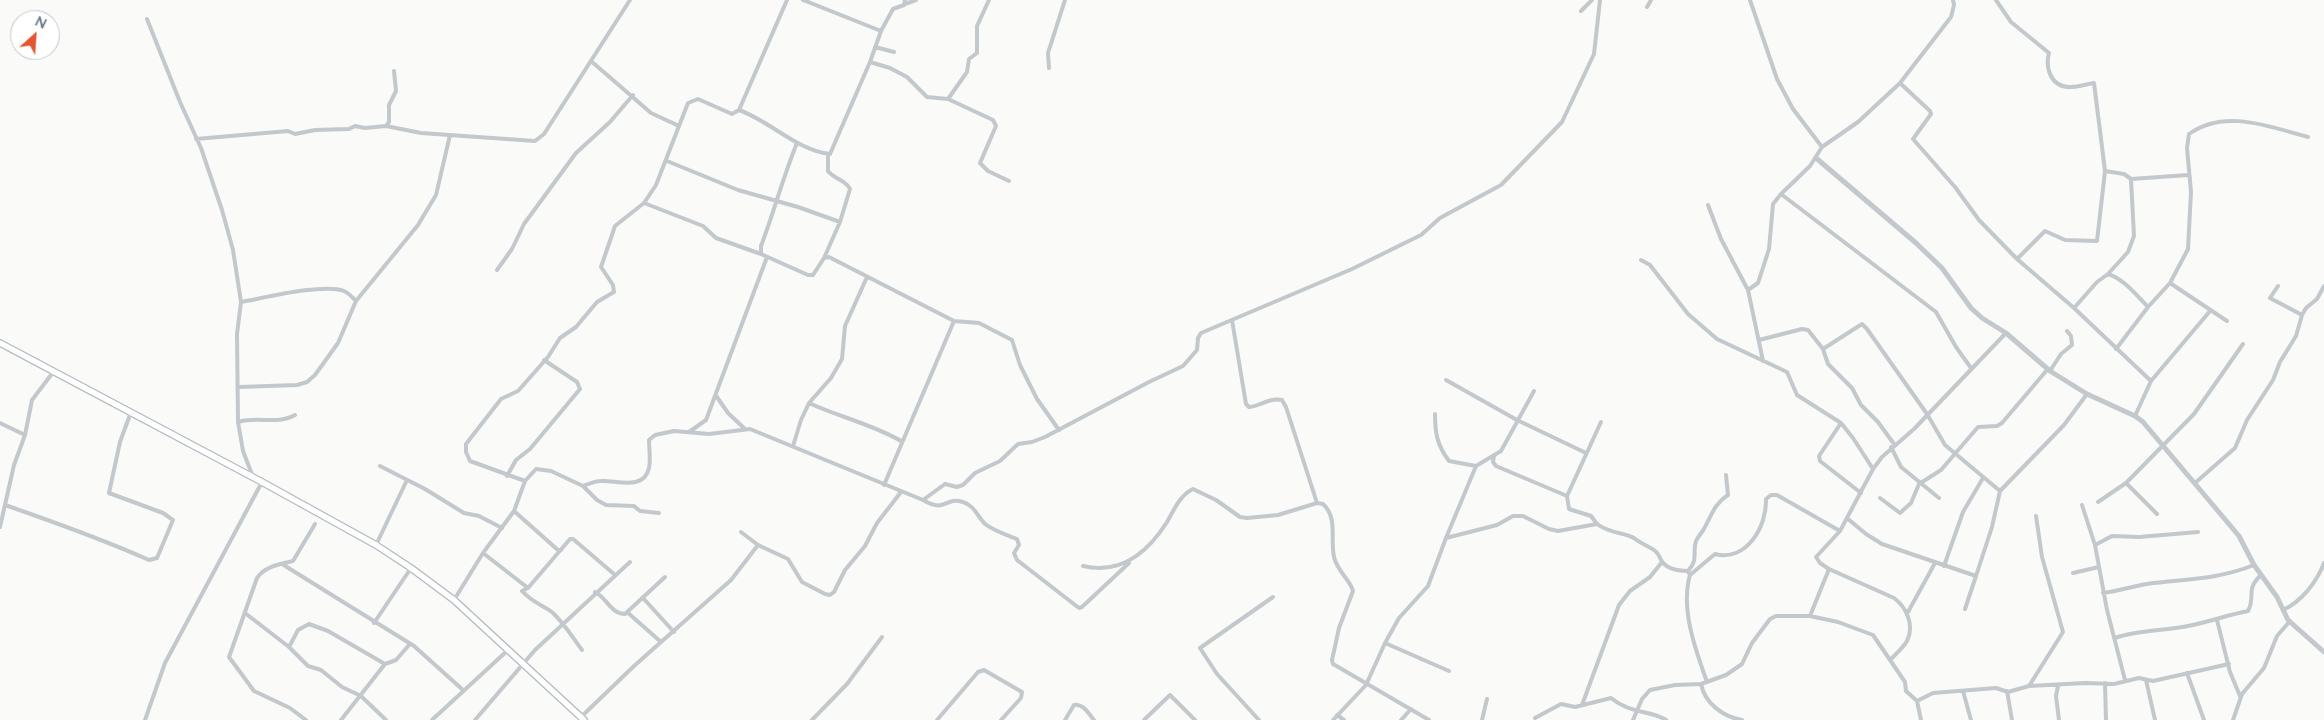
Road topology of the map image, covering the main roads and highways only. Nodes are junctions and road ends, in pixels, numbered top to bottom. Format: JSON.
{"nodes":[{"id":1,"x":0,"y":343,"type":"edge"},
{"id":2,"x":583,"y":719,"type":"edge"}],
"edges":[{"from":1,"to":2,"type":"main road"}]}
